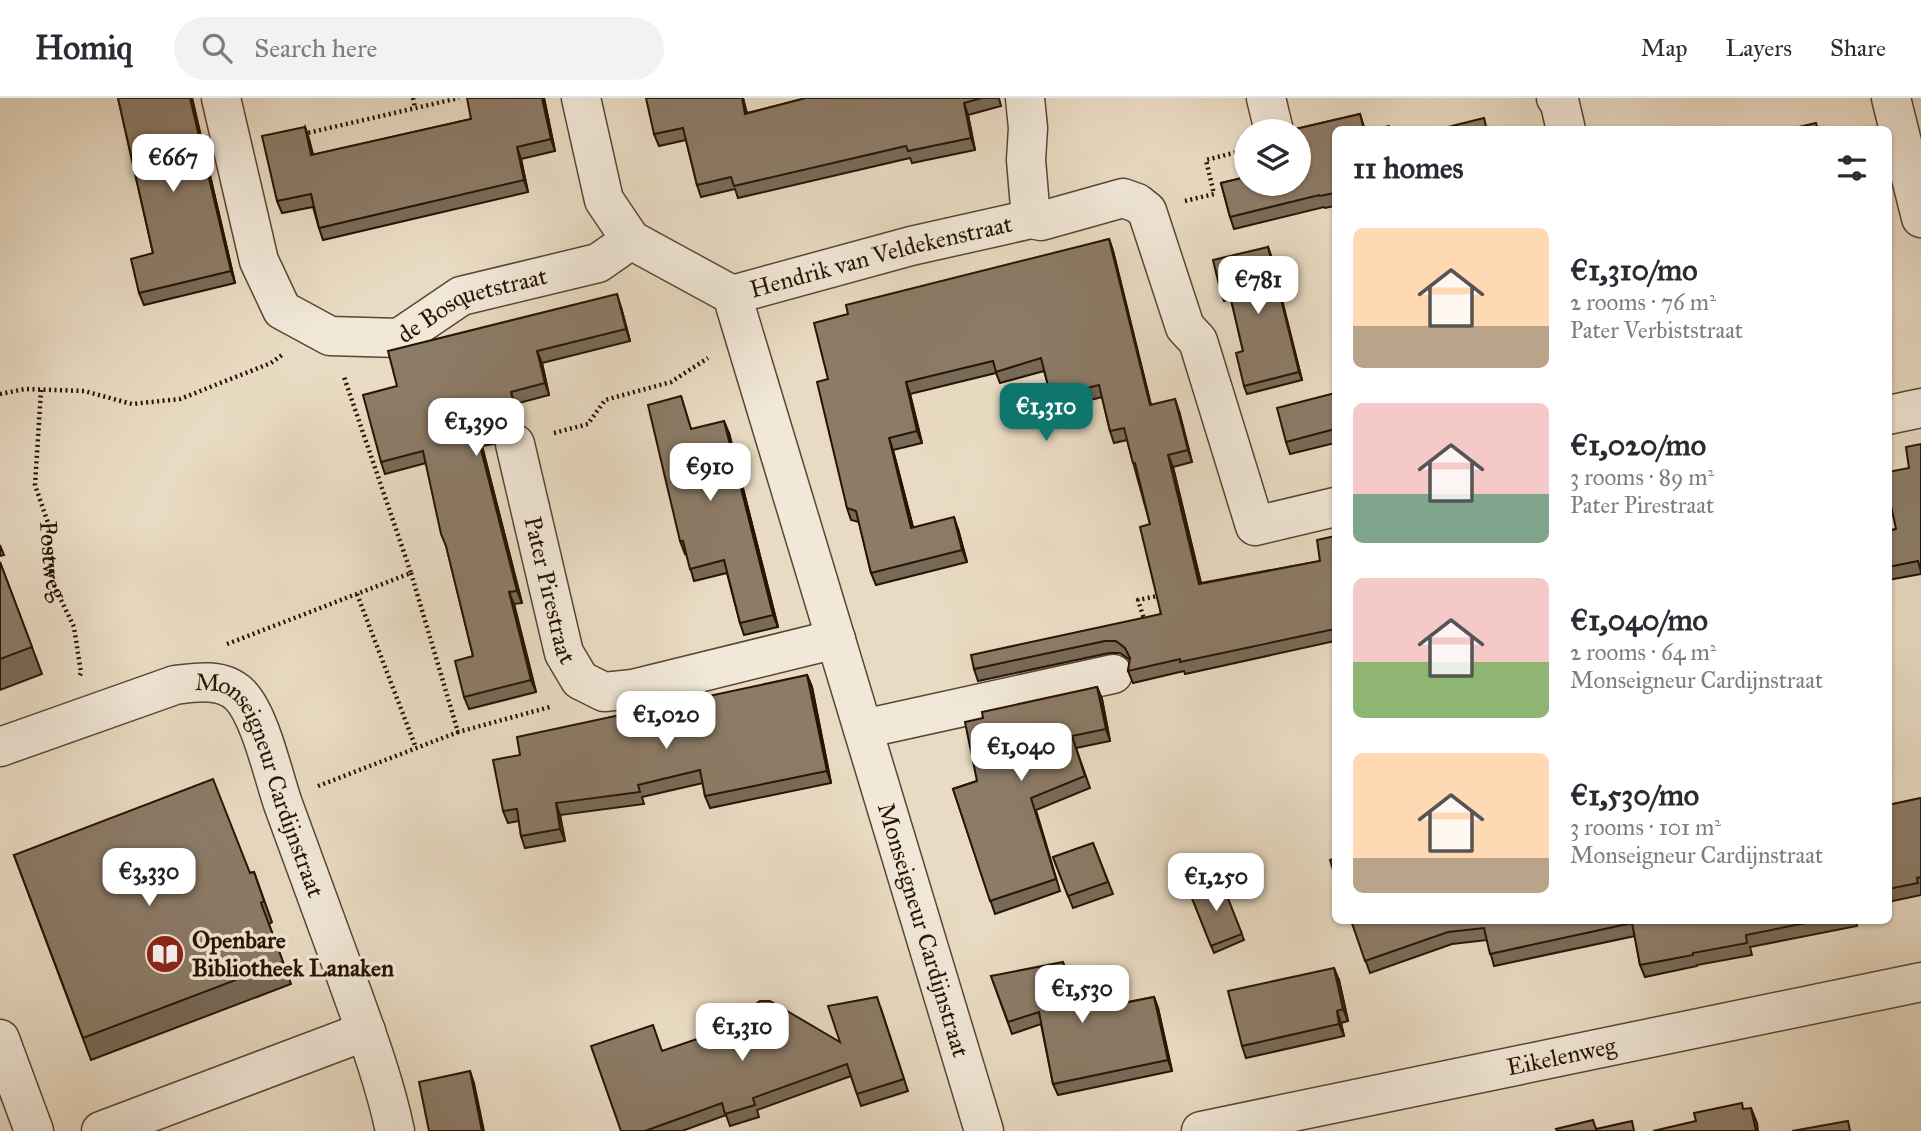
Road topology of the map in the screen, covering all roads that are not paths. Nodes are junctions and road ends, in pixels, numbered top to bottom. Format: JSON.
{"nodes":[{"id":1,"x":221,"y":98,"type":"edge"},
{"id":2,"x":582,"y":98,"type":"edge"},
{"id":3,"x":1025,"y":98,"type":"edge"},
{"id":4,"x":1266,"y":98,"type":"edge"},
{"id":5,"x":1891,"y":98,"type":"edge"},
{"id":6,"x":1271,"y":119,"type":"edge"},
{"id":7,"x":1921,"y":218,"type":"edge"},
{"id":8,"x":1031,"y":219,"type":"junction"},
{"id":9,"x":631,"y":240,"type":"junction"},
{"id":10,"x":732,"y":295,"type":"junction"},
{"id":11,"x":1921,"y":408,"type":"edge"},
{"id":12,"x":1892,"y":414,"type":"edge"},
{"id":13,"x":515,"y":444,"type":"road end"},
{"id":14,"x":1332,"y":508,"type":"edge"},
{"id":15,"x":836,"y":639,"type":"junction"},
{"id":16,"x":1113,"y":674,"type":"dead end"},
{"id":17,"x":863,"y":729,"type":"junction"},
{"id":18,"x":0,"y":747,"type":"edge"},
{"id":19,"x":1921,"y":982,"type":"edge"},
{"id":20,"x":366,"y":1031,"type":"junction"},
{"id":21,"x":0,"y":1040,"type":"edge"},
{"id":22,"x":34,"y":1131,"type":"edge"},
{"id":23,"x":101,"y":1131,"type":"edge"},
{"id":24,"x":395,"y":1131,"type":"edge"},
{"id":25,"x":984,"y":1131,"type":"edge"},
{"id":26,"x":1201,"y":1131,"type":"edge"}],
"edges":[{"from":1,"to":9,"type":"street","name":"de Bosquetstraat"},
{"from":2,"to":9,"type":"street"},
{"from":3,"to":8,"type":"street"},
{"from":4,"to":6,"type":"street"},
{"from":5,"to":7,"type":"street"},
{"from":8,"to":10,"type":"street","name":"Hendrik van Veldekenstraat"},
{"from":8,"to":14,"type":"street","name":"Hendrik van Veldekenstraat"},
{"from":9,"to":10,"type":"street"},
{"from":10,"to":15,"type":"street","name":"Monseigneur Cardijnstraat"},
{"from":11,"to":12,"type":"street"},
{"from":13,"to":15,"type":"street","name":"Pater Pirestraat"},
{"from":15,"to":17,"type":"street","name":"Monseigneur Cardijnstraat"},
{"from":16,"to":17,"type":"street"},
{"from":17,"to":25,"type":"street","name":"Monseigneur Cardijnstraat"},
{"from":18,"to":20,"type":"street","name":"Monseigneur Cardijnstraat"},
{"from":19,"to":26,"type":"street","name":"Eikelenweg"},
{"from":20,"to":23,"type":"street"},
{"from":20,"to":24,"type":"street","name":"Monseigneur Cardijnstraat"},
{"from":21,"to":22,"type":"street"}]}
